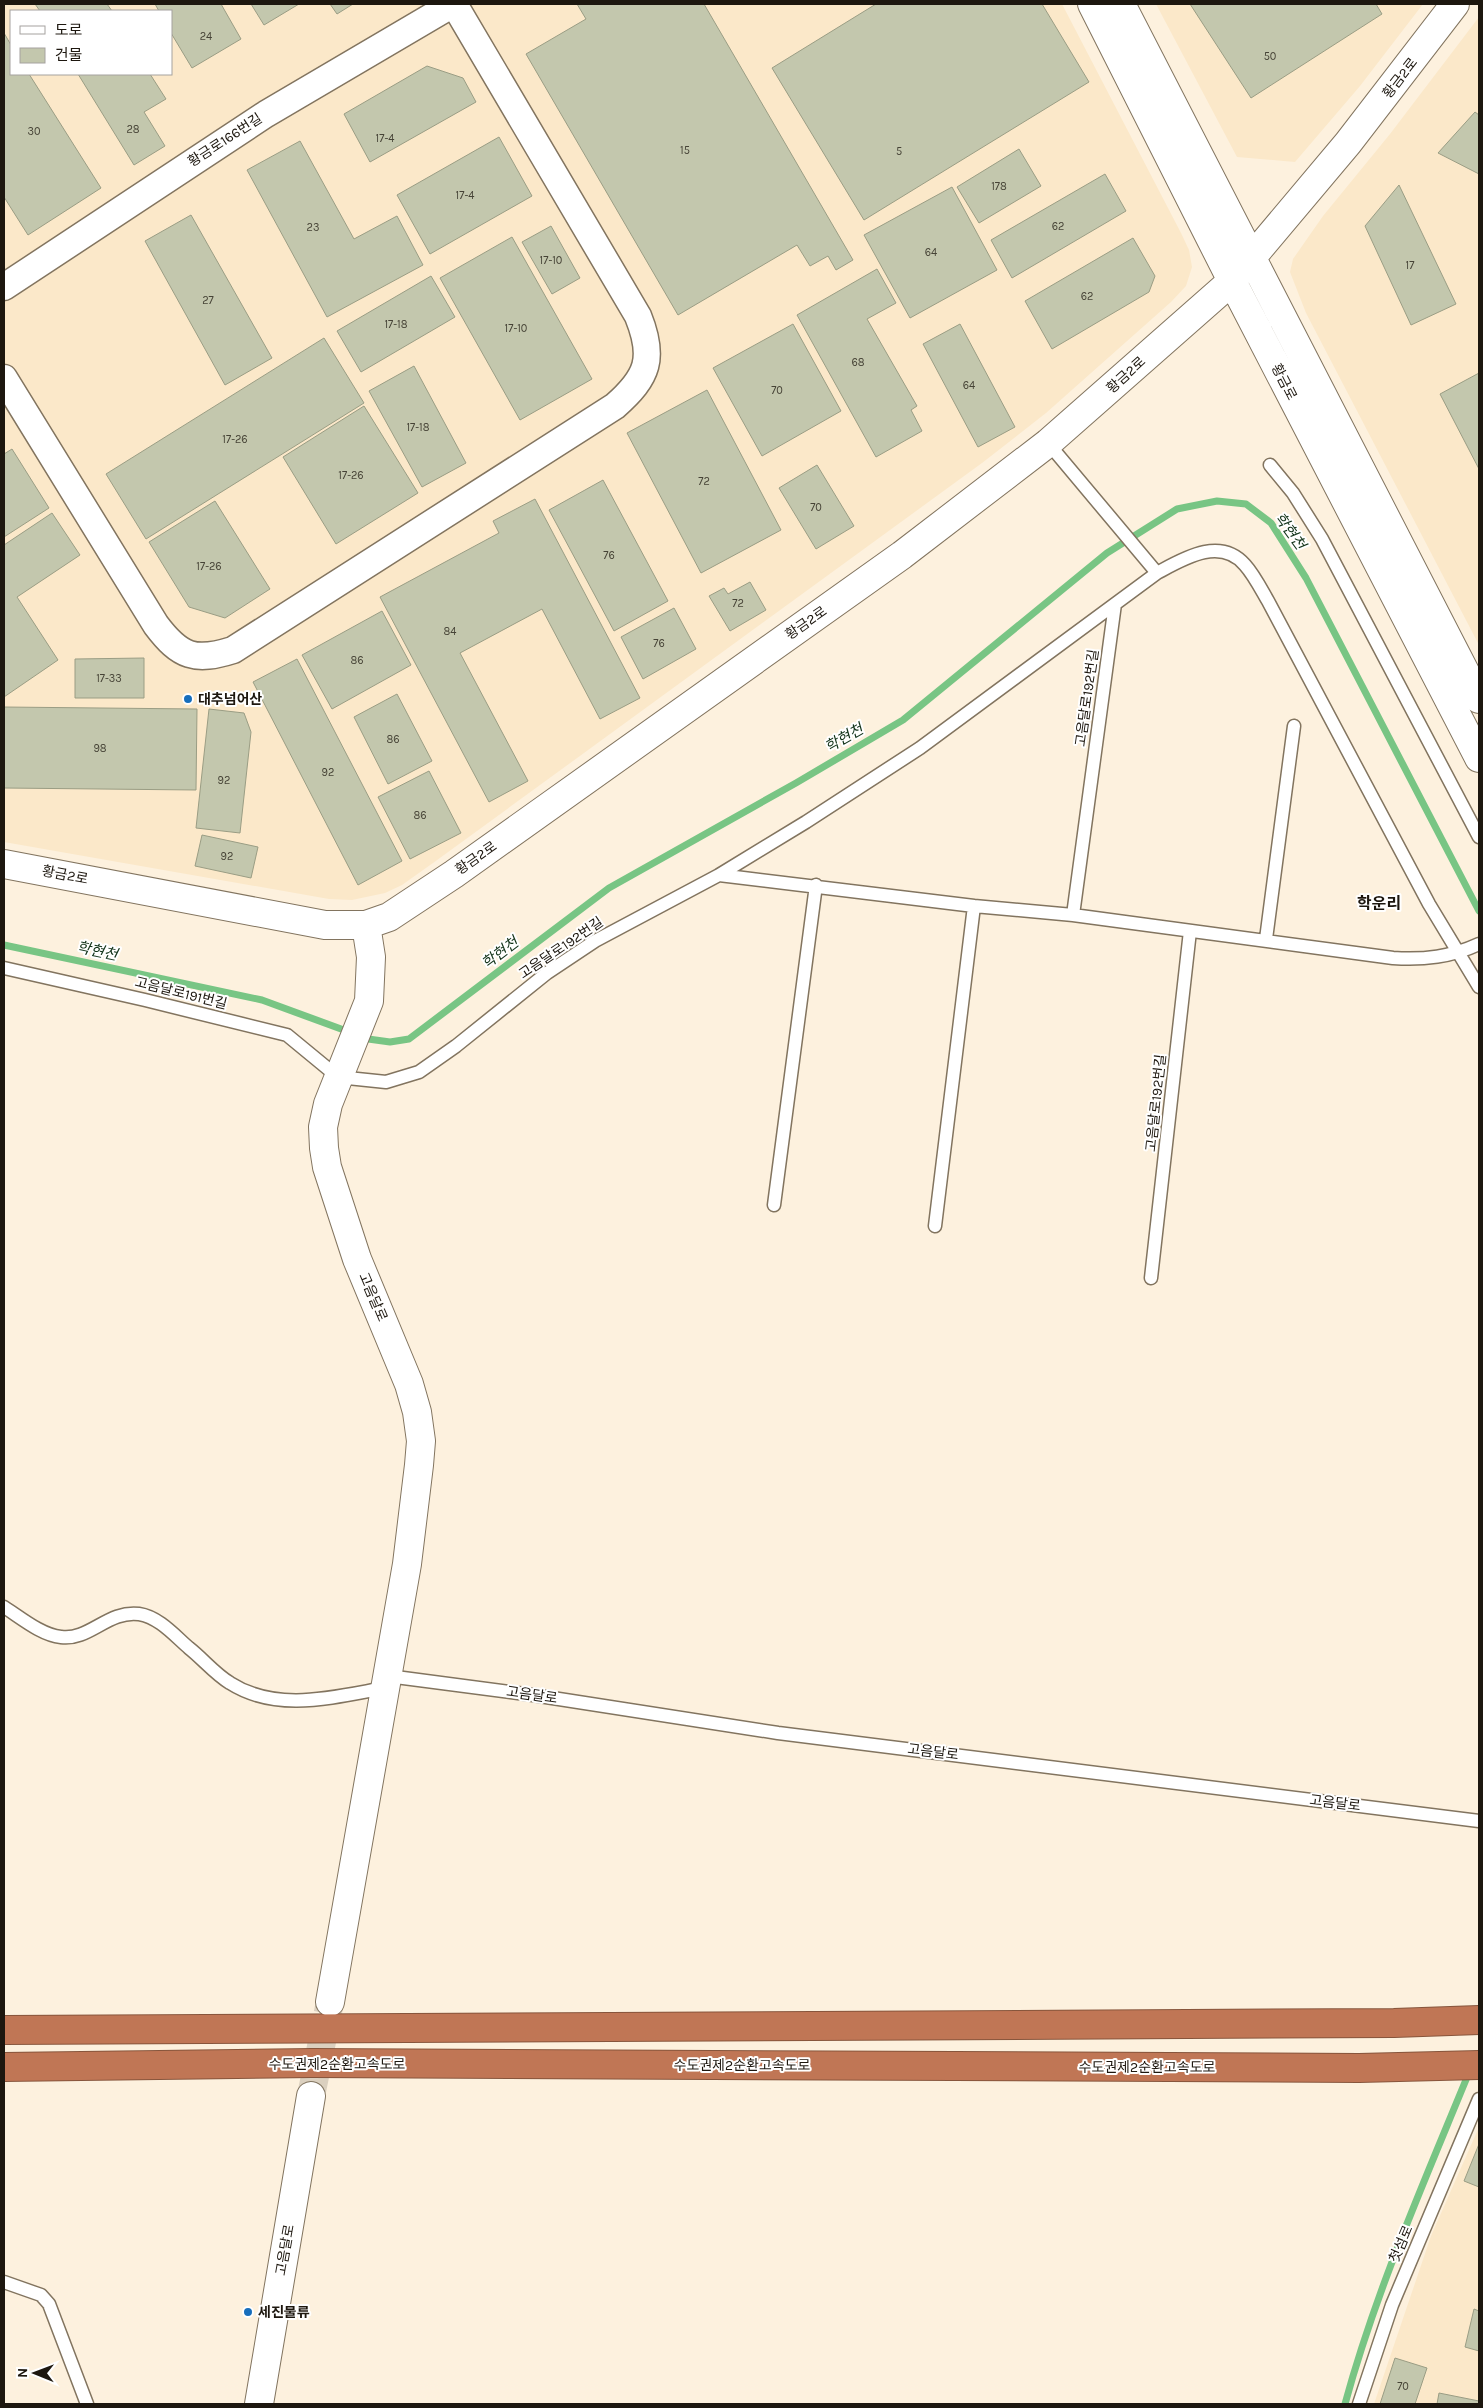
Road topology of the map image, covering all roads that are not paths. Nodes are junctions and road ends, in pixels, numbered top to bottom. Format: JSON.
{"nodes":[{"id":1,"x":453,"y":4,"type":"edge"},
{"id":2,"x":1092,"y":4,"type":"edge"},
{"id":3,"x":1121,"y":4,"type":"edge"},
{"id":4,"x":1456,"y":4,"type":"edge"},
{"id":5,"x":1251,"y":258,"type":"junction"},
{"id":6,"x":1232,"y":281,"type":"junction"},
{"id":7,"x":4,"y":287,"type":"edge"},
{"id":8,"x":4,"y":378,"type":"edge"},
{"id":9,"x":1048,"y":443,"type":"junction"},
{"id":10,"x":1270,"y":465,"type":"dead end"},
{"id":11,"x":1157,"y":573,"type":"junction"},
{"id":12,"x":1115,"y":604,"type":"junction"},
{"id":13,"x":1479,"y":699,"type":"edge"},
{"id":14,"x":1294,"y":726,"type":"dead end"},
{"id":15,"x":1479,"y":758,"type":"edge"},
{"id":16,"x":1479,"y":837,"type":"edge"},
{"id":17,"x":4,"y":864,"type":"edge"},
{"id":18,"x":719,"y":875,"type":"junction"},
{"id":19,"x":816,"y":885,"type":"junction"},
{"id":20,"x":974,"y":906,"type":"junction"},
{"id":21,"x":1073,"y":915,"type":"junction"},
{"id":22,"x":366,"y":925,"type":"junction"},
{"id":23,"x":1190,"y":931,"type":"junction"},
{"id":24,"x":1266,"y":940,"type":"junction"},
{"id":25,"x":1469,"y":949,"type":"edge"},
{"id":26,"x":4,"y":968,"type":"edge"},
{"id":27,"x":1479,"y":987,"type":"edge"},
{"id":28,"x":341,"y":1068,"type":"junction"},
{"id":29,"x":774,"y":1205,"type":"dead end"},
{"id":30,"x":935,"y":1226,"type":"dead end"},
{"id":31,"x":1151,"y":1278,"type":"dead end"},
{"id":32,"x":4,"y":1607,"type":"edge"},
{"id":33,"x":386,"y":1682,"type":"junction"},
{"id":34,"x":1479,"y":1821,"type":"edge"},
{"id":35,"x":330,"y":2002,"type":"tunnel mouth"},
{"id":36,"x":1479,"y":2020,"type":"edge"},
{"id":37,"x":4,"y":2030,"type":"edge"},
{"id":38,"x":1479,"y":2064,"type":"edge"},
{"id":39,"x":4,"y":2067,"type":"edge"},
{"id":40,"x":311,"y":2096,"type":"tunnel mouth"},
{"id":41,"x":1479,"y":2099,"type":"edge"},
{"id":42,"x":4,"y":2282,"type":"edge"},
{"id":43,"x":87,"y":2404,"type":"edge"},
{"id":44,"x":259,"y":2404,"type":"edge"},
{"id":45,"x":1359,"y":2404,"type":"edge"}],
"edges":[{"from":1,"to":7,"type":"street","name":"황금로166번길"},
{"from":1,"to":8,"type":"street"},
{"from":2,"to":6,"type":"street","name":"황금로"},
{"from":3,"to":5,"type":"street","name":"황금로"},
{"from":4,"to":5,"type":"street","name":"황금2로"},
{"from":5,"to":6,"type":"street","name":"황금2로"},
{"from":5,"to":13,"type":"street","name":"황금로"},
{"from":6,"to":9,"type":"street","name":"황금2로"},
{"from":6,"to":15,"type":"street","name":"황금로"},
{"from":9,"to":11,"type":"lane"},
{"from":9,"to":22,"type":"street","name":"황금2로"},
{"from":10,"to":16,"type":"lane"},
{"from":11,"to":12,"type":"lane","name":"고음달로192번길"},
{"from":11,"to":25,"type":"lane","name":"고음달로192번길"},
{"from":12,"to":18,"type":"lane","name":"고음달로192번길"},
{"from":12,"to":21,"type":"lane","name":"고음달로192번길"},
{"from":14,"to":24,"type":"lane"},
{"from":17,"to":22,"type":"street","name":"황금2로"},
{"from":18,"to":19,"type":"lane"},
{"from":18,"to":28,"type":"lane","name":"고음달로192번길"},
{"from":19,"to":20,"type":"lane"},
{"from":19,"to":29,"type":"lane"},
{"from":20,"to":21,"type":"lane"},
{"from":20,"to":30,"type":"lane"},
{"from":21,"to":23,"type":"lane"},
{"from":22,"to":28,"type":"street","name":"고음달로"},
{"from":23,"to":24,"type":"lane"},
{"from":23,"to":31,"type":"lane","name":"고음달로192번길"},
{"from":24,"to":25,"type":"lane"},
{"from":25,"to":27,"type":"lane","name":"고음달로192번길"},
{"from":26,"to":28,"type":"lane","name":"고음달로191번길"},
{"from":28,"to":33,"type":"street","name":"고음달로"},
{"from":32,"to":33,"type":"lane","name":"고음달로"},
{"from":33,"to":34,"type":"lane","name":"고음달로"},
{"from":33,"to":35,"type":"street","name":"고음달로"},
{"from":36,"to":37,"type":"highway"},
{"from":38,"to":39,"type":"highway","name":"수도권제2순환고속도로"},
{"from":40,"to":44,"type":"street","name":"고음달로"},
{"from":41,"to":45,"type":"lane","name":"첫섬로"},
{"from":42,"to":43,"type":"lane"}]}
